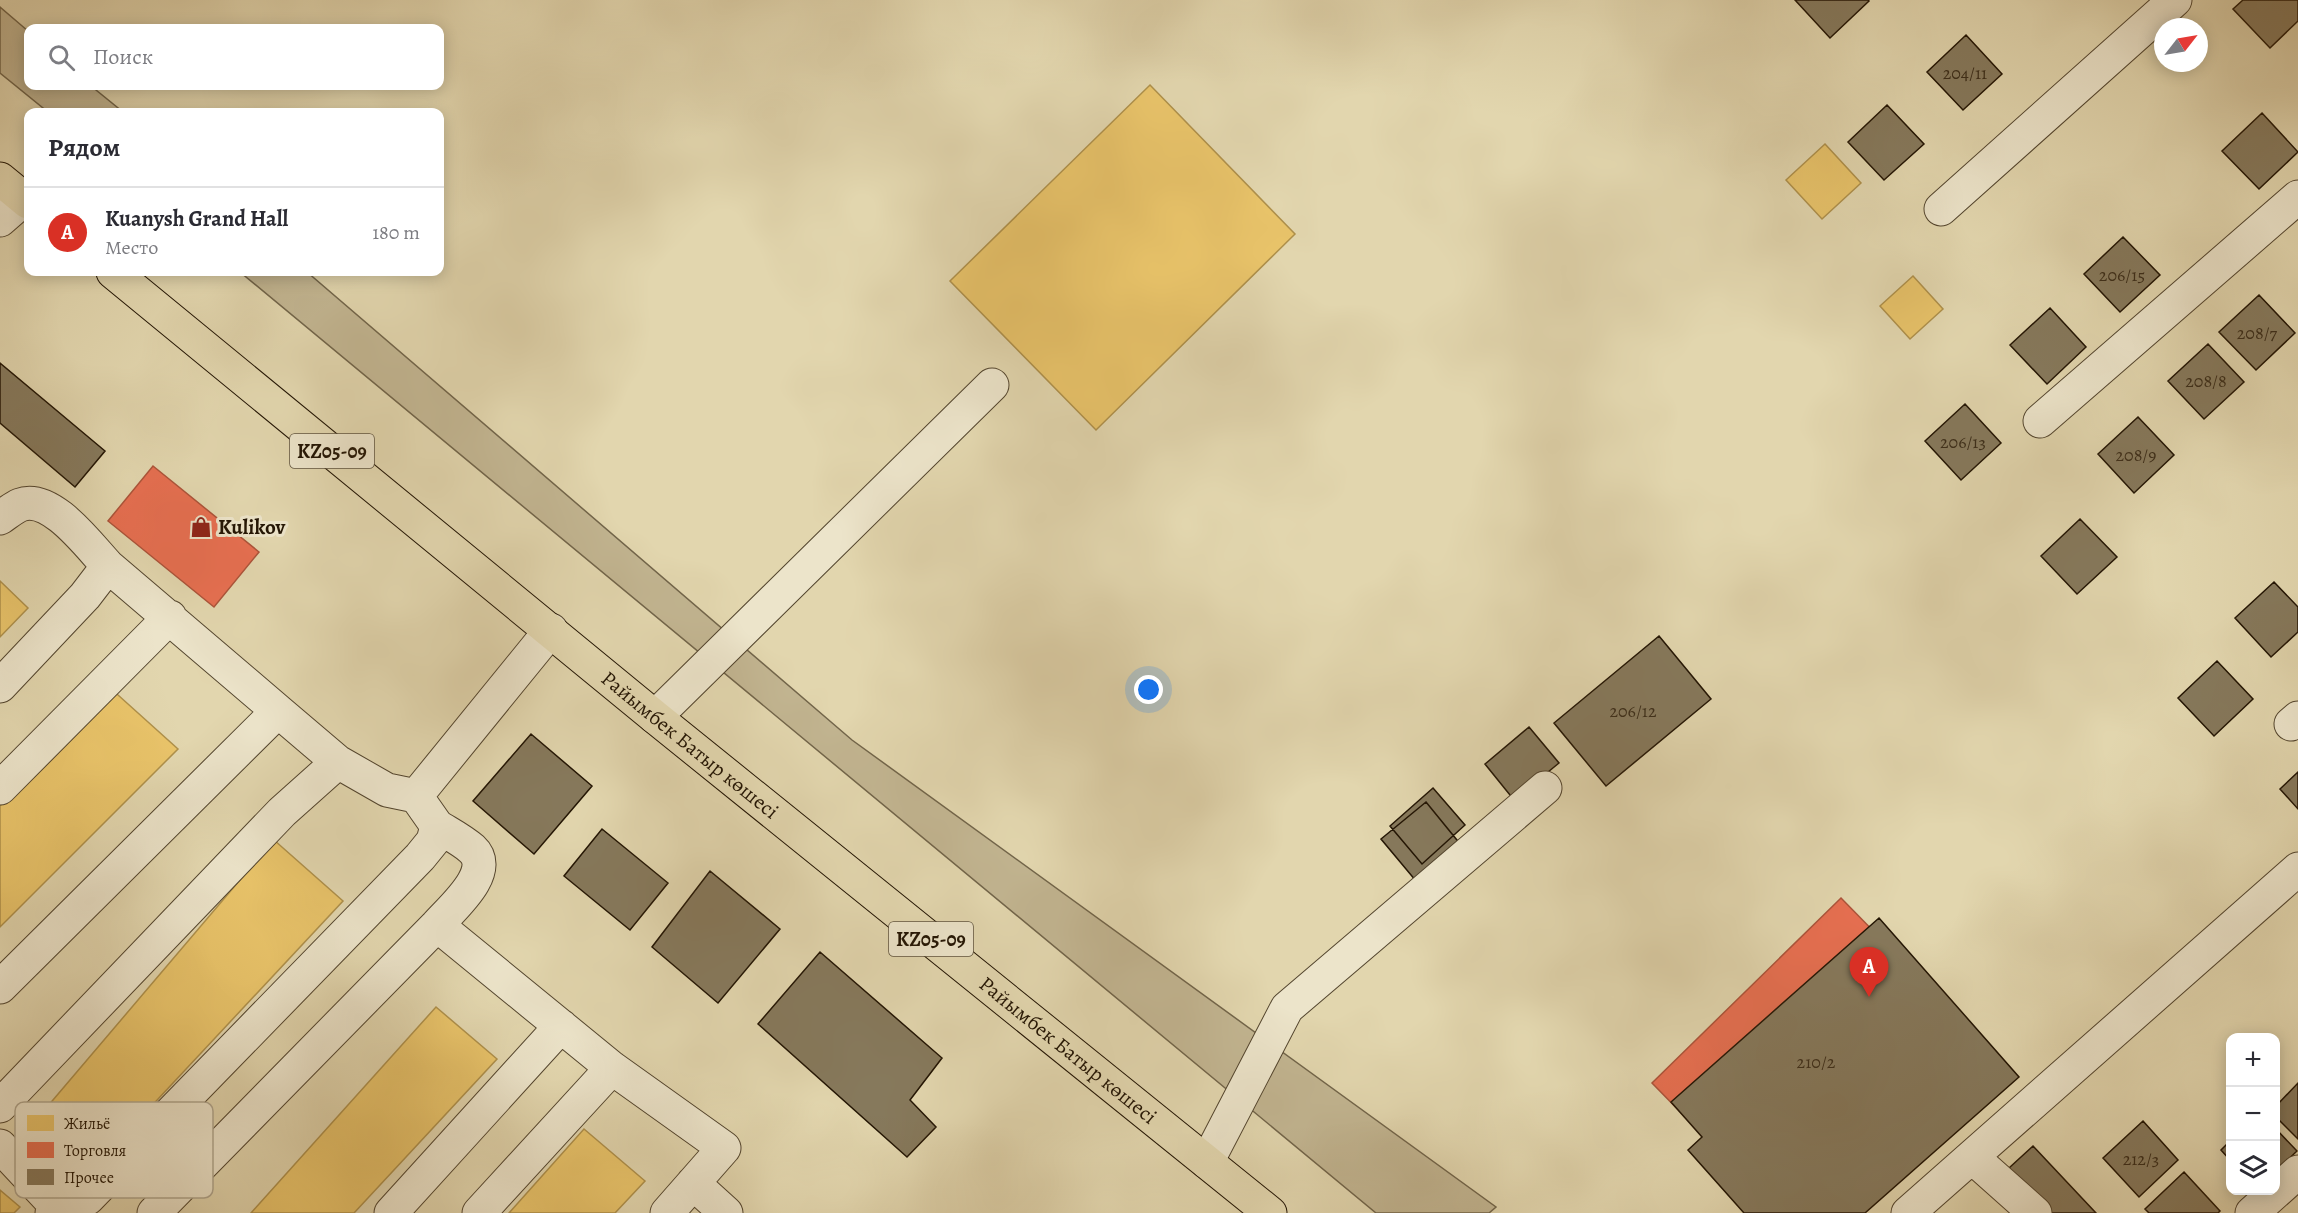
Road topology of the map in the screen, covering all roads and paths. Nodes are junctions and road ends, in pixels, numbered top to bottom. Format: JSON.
{"nodes":[{"id":1,"x":2175,"y":0,"type":"edge"},
{"id":2,"x":18,"y":193,"type":"edge"},
{"id":3,"x":2298,"y":197,"type":"edge"},
{"id":4,"x":1941,"y":208,"type":"dead end"},
{"id":5,"x":0,"y":220,"type":"edge"},
{"id":6,"x":118,"y":276,"type":"edge"},
{"id":7,"x":992,"y":385,"type":"dead end"},
{"id":8,"x":2040,"y":422,"type":"dead end"},
{"id":9,"x":0,"y":518,"type":"edge"},
{"id":10,"x":108,"y":566,"type":"junction"},
{"id":11,"x":170,"y":617,"type":"junction"},
{"id":12,"x":551,"y":630,"type":"junction"},
{"id":13,"x":0,"y":686,"type":"edge"},
{"id":14,"x":278,"y":711,"type":"junction"},
{"id":15,"x":655,"y":717,"type":"junction"},
{"id":16,"x":338,"y":762,"type":"junction"},
{"id":17,"x":0,"y":788,"type":"edge"},
{"id":18,"x":1545,"y":788,"type":"dead end"},
{"id":19,"x":416,"y":796,"type":"junction"},
{"id":20,"x":437,"y":826,"type":"junction"},
{"id":21,"x":2298,"y":869,"type":"edge"},
{"id":22,"x":437,"y":925,"type":"junction"},
{"id":23,"x":0,"y":987,"type":"edge"},
{"id":24,"x":561,"y":1026,"type":"junction"},
{"id":25,"x":612,"y":1068,"type":"junction"},
{"id":26,"x":181,"y":1102,"type":"edge"},
{"id":27,"x":0,"y":1106,"type":"edge"},
{"id":28,"x":0,"y":1146,"type":"edge"},
{"id":29,"x":213,"y":1153,"type":"edge"},
{"id":30,"x":1972,"y":1157,"type":"junction"},
{"id":31,"x":1207,"y":1161,"type":"junction"},
{"id":32,"x":15,"y":1164,"type":"edge"},
{"id":33,"x":2298,"y":1172,"type":"edge"},
{"id":34,"x":693,"y":1183,"type":"junction"},
{"id":35,"x":44,"y":1198,"type":"edge"},
{"id":36,"x":88,"y":1198,"type":"edge"},
{"id":37,"x":169,"y":1198,"type":"edge"},
{"id":38,"x":54,"y":1210,"type":"edge"},
{"id":39,"x":154,"y":1213,"type":"edge"},
{"id":40,"x":391,"y":1213,"type":"edge"},
{"id":41,"x":479,"y":1213,"type":"edge"},
{"id":42,"x":667,"y":1213,"type":"edge"},
{"id":43,"x":726,"y":1213,"type":"edge"},
{"id":44,"x":1270,"y":1213,"type":"edge"},
{"id":45,"x":1908,"y":1213,"type":"edge"},
{"id":46,"x":2035,"y":1213,"type":"edge"},
{"id":47,"x":2252,"y":1213,"type":"edge"}],
"edges":[{"from":1,"to":4,"type":"street"},
{"from":2,"to":5,"type":"street"},
{"from":3,"to":8,"type":"street"},
{"from":6,"to":12,"type":"main road","name":"Райымбек Батыр көшесі","number":"KZ05-09"},
{"from":7,"to":15,"type":"street"},
{"from":9,"to":10,"type":"street"},
{"from":10,"to":11,"type":"street"},
{"from":10,"to":13,"type":"street"},
{"from":11,"to":14,"type":"street"},
{"from":11,"to":17,"type":"street"},
{"from":12,"to":15,"type":"main road","name":"Райымбек Батыр көшесі","number":"KZ05-09"},
{"from":12,"to":19,"type":"street"},
{"from":14,"to":16,"type":"street"},
{"from":14,"to":23,"type":"street"},
{"from":15,"to":31,"type":"main road","name":"Райымбек Батыр көшесі","number":"KZ05-09"},
{"from":16,"to":19,"type":"street"},
{"from":16,"to":27,"type":"street"},
{"from":18,"to":31,"type":"street"},
{"from":19,"to":20,"type":"street"},
{"from":20,"to":22,"type":"street"},
{"from":20,"to":26,"type":"street"},
{"from":21,"to":30,"type":"street"},
{"from":22,"to":24,"type":"street"},
{"from":22,"to":29,"type":"street"},
{"from":24,"to":25,"type":"street"},
{"from":24,"to":40,"type":"street"},
{"from":25,"to":34,"type":"street"},
{"from":25,"to":41,"type":"street"},
{"from":28,"to":32,"type":"street"},
{"from":30,"to":45,"type":"street"},
{"from":30,"to":46,"type":"street"},
{"from":31,"to":44,"type":"main road","name":"Райымбек Батыр көшесі","number":"KZ05-09"},
{"from":33,"to":47,"type":"street"},
{"from":34,"to":42,"type":"street"},
{"from":34,"to":43,"type":"street"},
{"from":35,"to":38,"type":"street"},
{"from":36,"to":38,"type":"street"},
{"from":37,"to":39,"type":"street"}]}
